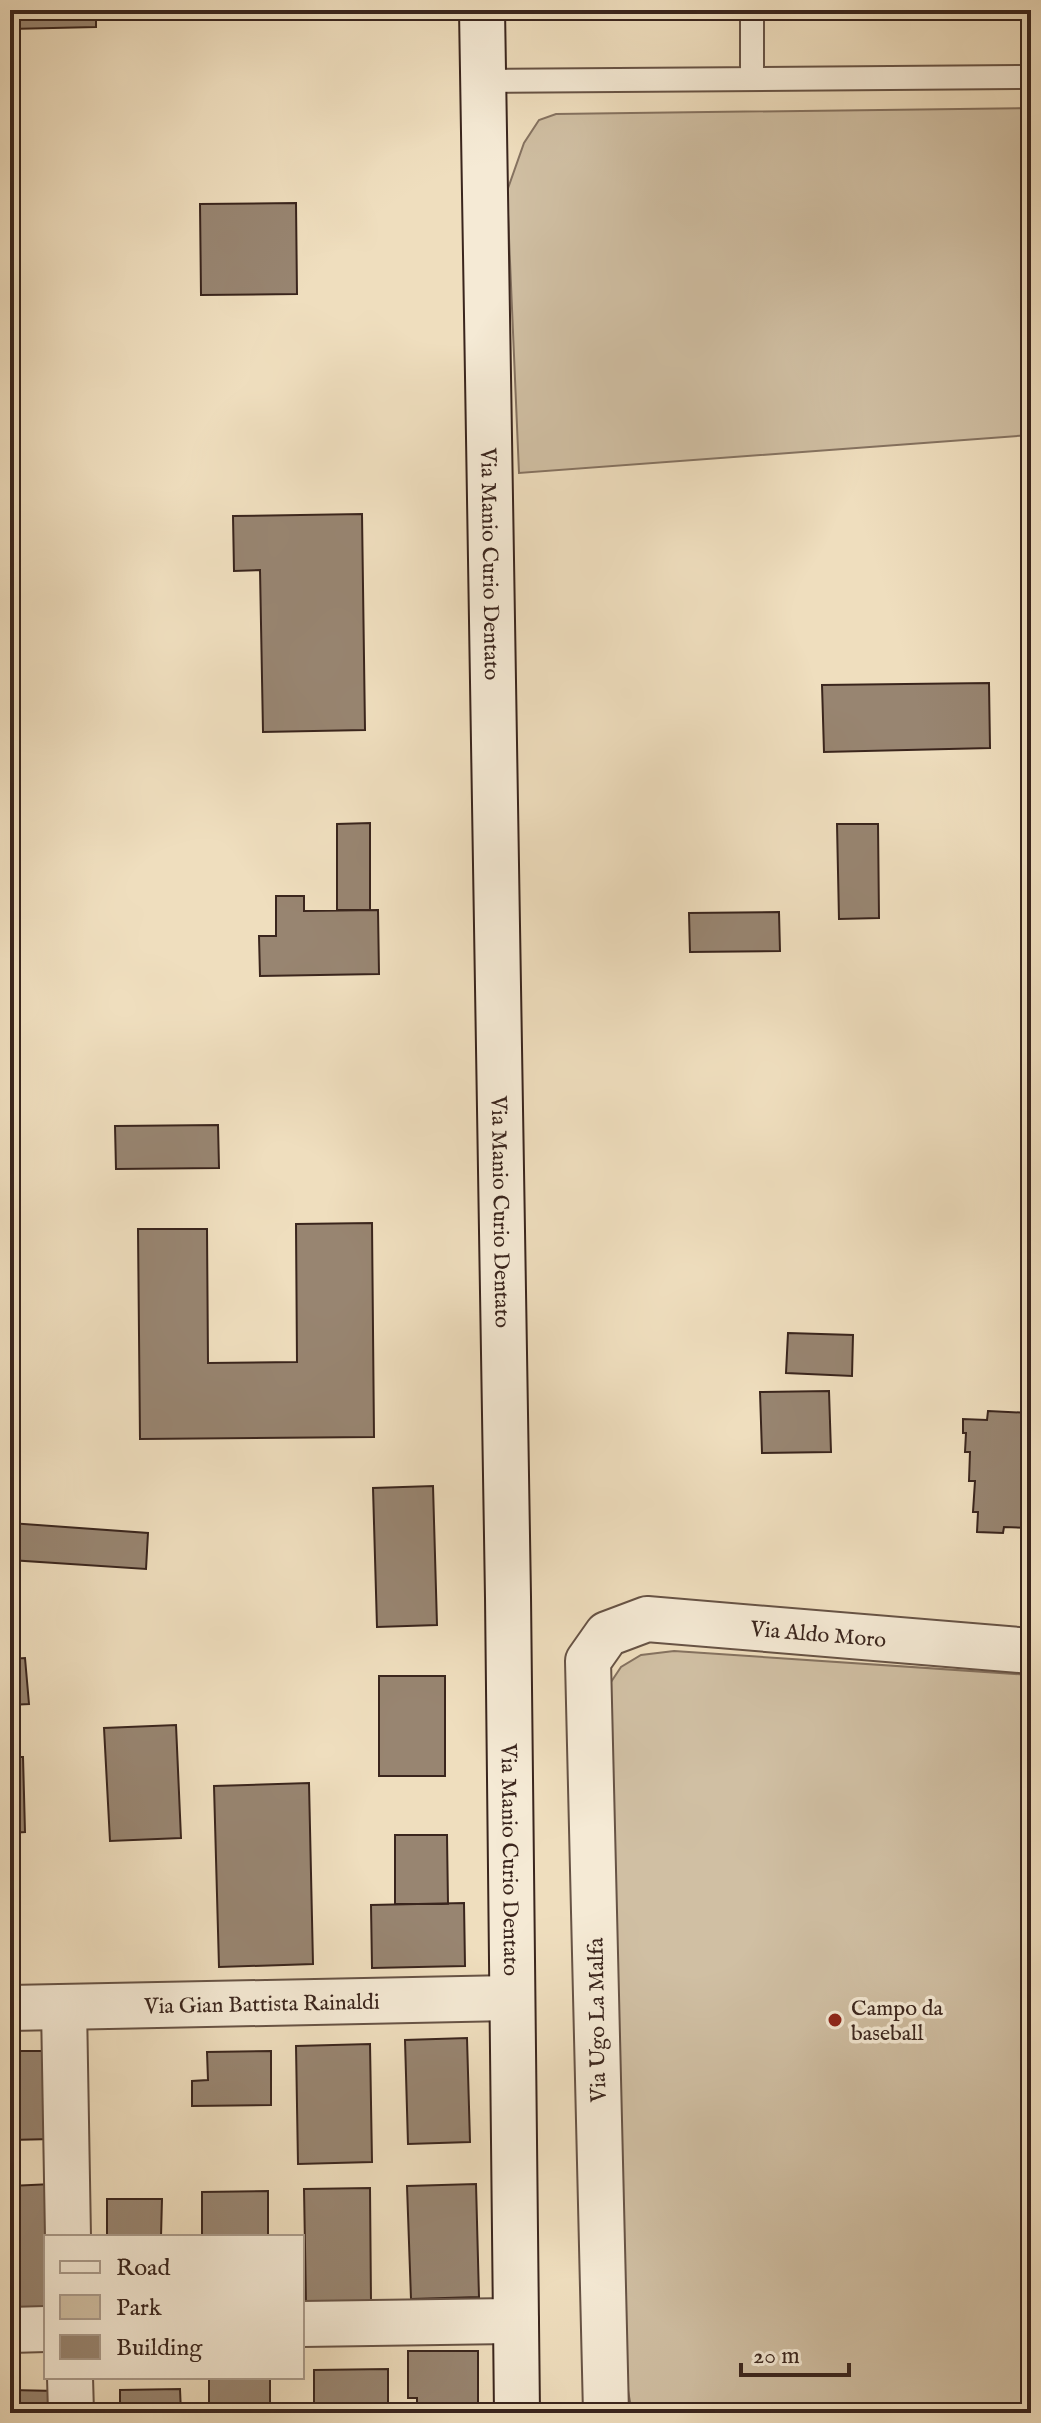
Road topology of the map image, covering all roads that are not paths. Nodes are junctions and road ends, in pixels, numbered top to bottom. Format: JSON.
{"nodes":[{"id":1,"x":482,"y":10,"type":"edge"},
{"id":2,"x":752,"y":10,"type":"edge"},
{"id":3,"x":1031,"y":77,"type":"edge"},
{"id":4,"x":752,"y":79,"type":"junction"},
{"id":5,"x":483,"y":81,"type":"junction"},
{"id":6,"x":607,"y":1634,"type":"joint"},
{"id":7,"x":1031,"y":1651,"type":"edge"},
{"id":8,"x":512,"y":1998,"type":"junction"},
{"id":9,"x":64,"y":2007,"type":"junction"},
{"id":10,"x":10,"y":2008,"type":"edge"},
{"id":11,"x":68,"y":2235,"type":"edge"},
{"id":12,"x":516,"y":2321,"type":"junction"},
{"id":13,"x":304,"y":2324,"type":"edge"},
{"id":14,"x":44,"y":2329,"type":"edge"},
{"id":15,"x":10,"y":2330,"type":"edge"},
{"id":16,"x":70,"y":2379,"type":"edge"},
{"id":17,"x":71,"y":2413,"type":"edge"},
{"id":18,"x":517,"y":2413,"type":"edge"},
{"id":19,"x":606,"y":2413,"type":"edge"}],
"edges":[{"from":1,"to":5,"type":"main road","name":"Via Manio Curio Dentato"},
{"from":2,"to":4,"type":"lane"},
{"from":3,"to":4,"type":"lane"},
{"from":4,"to":5,"type":"lane"},
{"from":5,"to":8,"type":"main road","name":"Via Manio Curio Dentato"},
{"from":6,"to":7,"type":"main road","name":"Via Aldo Moro"},
{"from":6,"to":19,"type":"main road","name":"Via Ugo La Malfa"},
{"from":8,"to":9,"type":"main road","name":"Via Gian Battista Rainaldi"},
{"from":8,"to":12,"type":"main road","name":"Via Manio Curio Dentato"},
{"from":9,"to":10,"type":"main road","name":"Via Gian Battista Rainaldi"},
{"from":9,"to":11,"type":"main road"},
{"from":12,"to":13,"type":"main road"},
{"from":12,"to":18,"type":"main road","name":"Via Manio Curio Dentato"},
{"from":14,"to":15,"type":"main road"},
{"from":16,"to":17,"type":"main road"}]}
